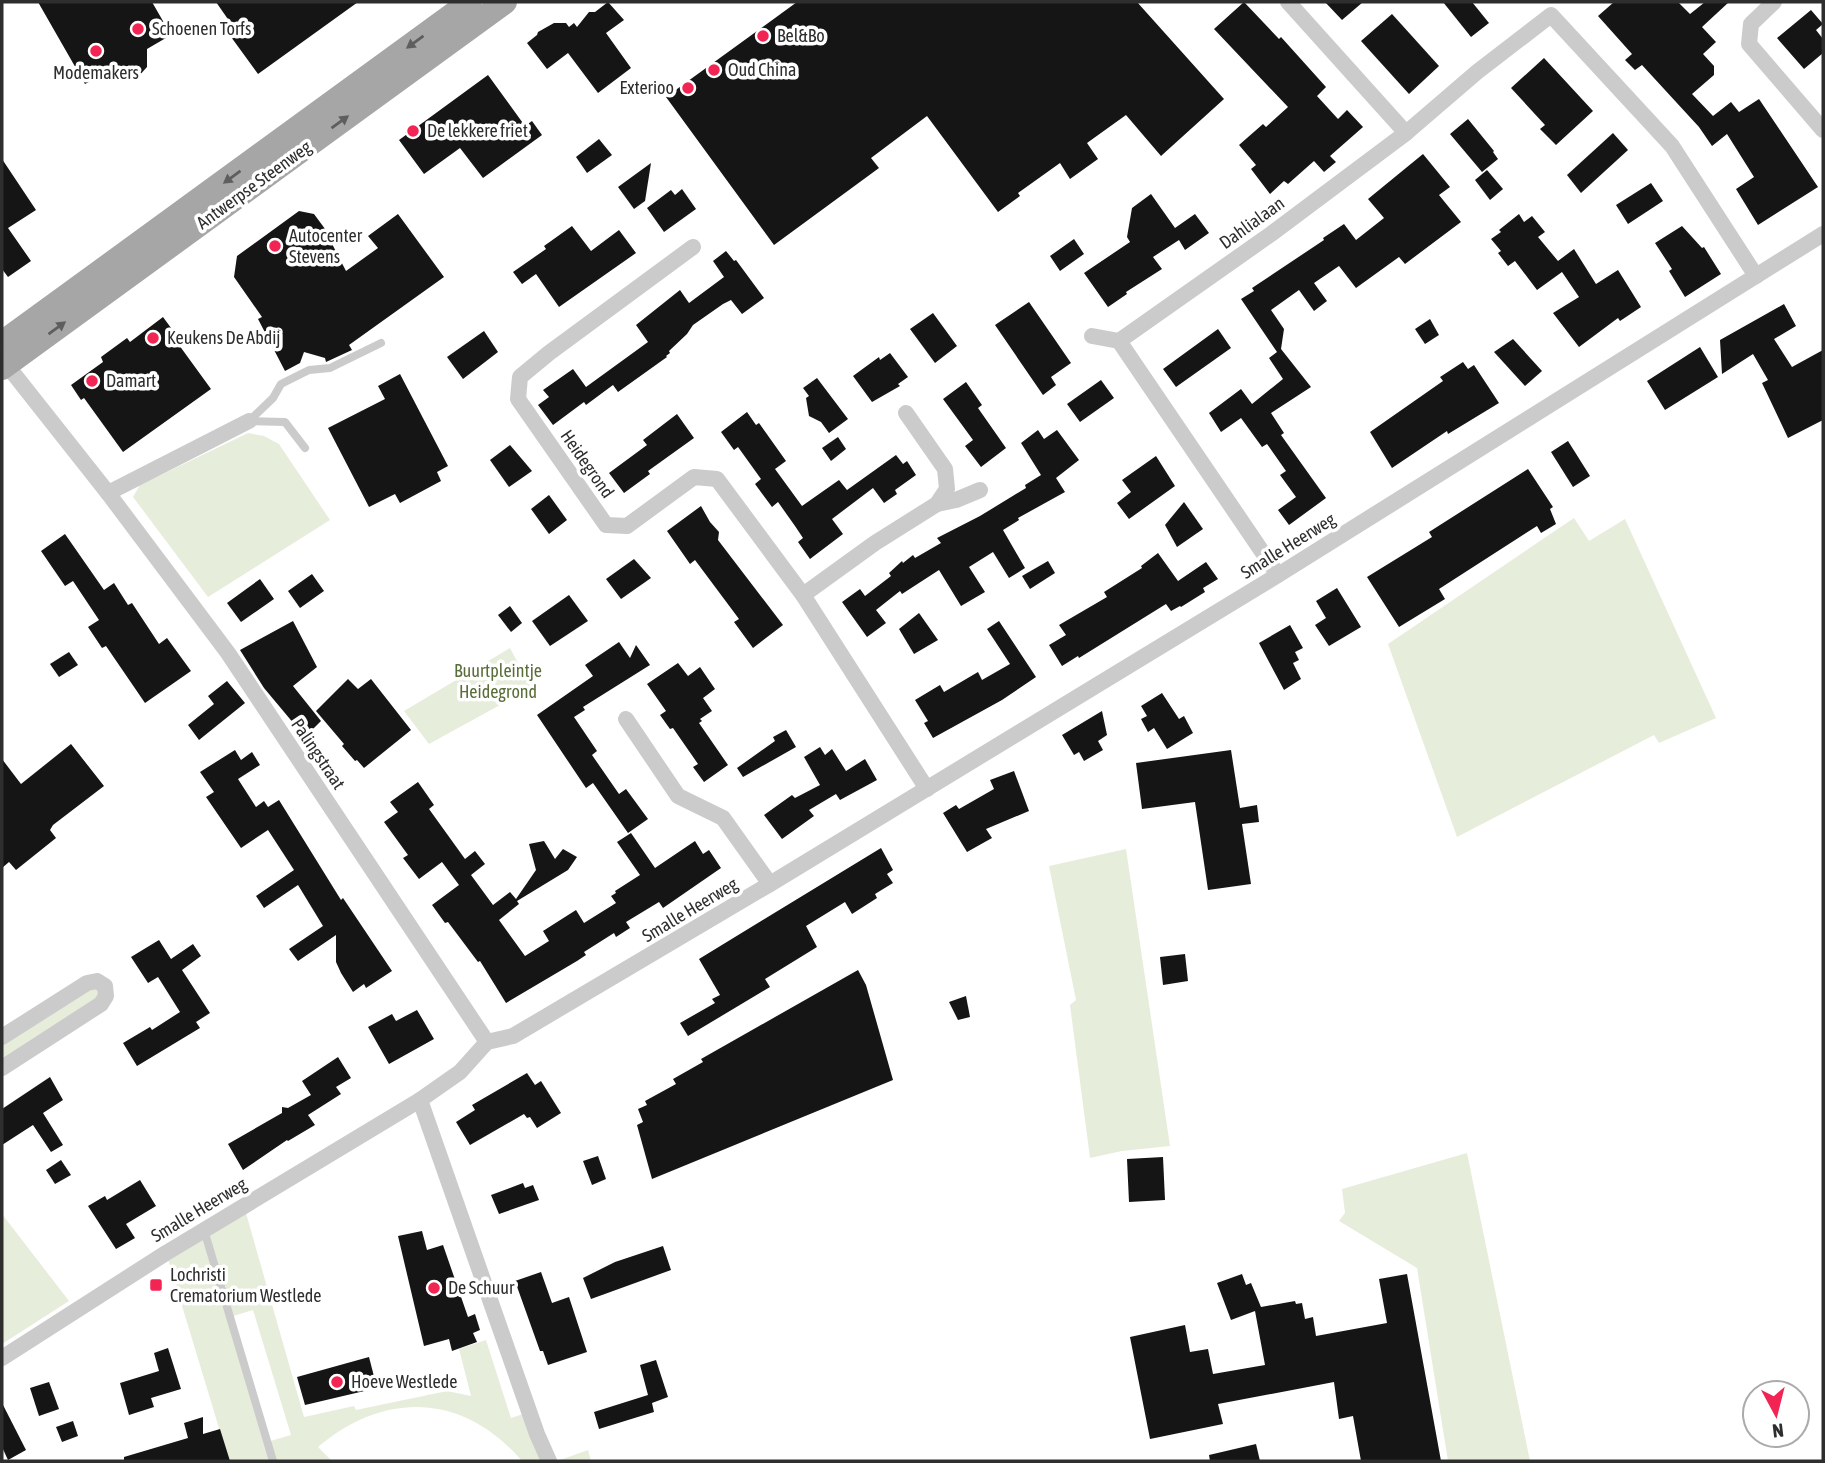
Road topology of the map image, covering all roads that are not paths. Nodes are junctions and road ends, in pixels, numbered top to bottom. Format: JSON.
{"nodes":[{"id":1,"x":470,"y":2,"type":"edge"},
{"id":2,"x":505,"y":2,"type":"edge"},
{"id":3,"x":1288,"y":2,"type":"edge"},
{"id":4,"x":1774,"y":2,"type":"edge"},
{"id":5,"x":1551,"y":8,"type":"edge"},
{"id":6,"x":1823,"y":130,"type":"edge"},
{"id":7,"x":1406,"y":133,"type":"junction"},
{"id":8,"x":1823,"y":234,"type":"edge"},
{"id":9,"x":693,"y":247,"type":"dead end"},
{"id":10,"x":1756,"y":276,"type":"junction"},
{"id":11,"x":1091,"y":336,"type":"dead end"},
{"id":12,"x":1119,"y":341,"type":"junction"},
{"id":13,"x":382,"y":343,"type":"dead end"},
{"id":14,"x":3,"y":359,"type":"edge"},
{"id":15,"x":906,"y":413,"type":"dead end"},
{"id":16,"x":250,"y":421,"type":"junction"},
{"id":17,"x":306,"y":448,"type":"dead end"},
{"id":18,"x":980,"y":490,"type":"dead end"},
{"id":19,"x":108,"y":493,"type":"junction"},
{"id":20,"x":937,"y":504,"type":"junction"},
{"id":21,"x":1278,"y":575,"type":"junction"},
{"id":22,"x":803,"y":595,"type":"junction"},
{"id":23,"x":626,"y":719,"type":"dead end"},
{"id":24,"x":927,"y":789,"type":"junction"},
{"id":25,"x":770,"y":884,"type":"junction"},
{"id":26,"x":2,"y":1037,"type":"edge"},
{"id":27,"x":487,"y":1042,"type":"junction"},
{"id":28,"x":2,"y":1068,"type":"edge"},
{"id":29,"x":420,"y":1100,"type":"junction"},
{"id":30,"x":204,"y":1230,"type":"junction"},
{"id":31,"x":2,"y":1358,"type":"edge"},
{"id":32,"x":273,"y":1461,"type":"edge"},
{"id":33,"x":549,"y":1461,"type":"edge"}],
"edges":[{"from":1,"to":14,"type":"main road","name":"Antwerpse Steenweg","one_way":true},
{"from":14,"to":2,"type":"main road","name":"Antwerpse Steenweg","one_way":true},
{"from":3,"to":7,"type":"street"},
{"from":4,"to":6,"type":"street"},
{"from":5,"to":7,"type":"street","name":"Dahlialaan"},
{"from":5,"to":10,"type":"street","name":"Dahlialaan"},
{"from":7,"to":12,"type":"street","name":"Dahlialaan"},
{"from":8,"to":10,"type":"street","name":"Smalle Heerweg"},
{"from":9,"to":22,"type":"street","name":"Heidegrond"},
{"from":10,"to":21,"type":"street","name":"Smalle Heerweg"},
{"from":11,"to":12,"type":"street"},
{"from":12,"to":21,"type":"street"},
{"from":13,"to":16,"type":"lane"},
{"from":14,"to":19,"type":"street","name":"Palingstraat"},
{"from":15,"to":20,"type":"street"},
{"from":16,"to":17,"type":"lane"},
{"from":16,"to":19,"type":"street"},
{"from":18,"to":20,"type":"street"},
{"from":19,"to":27,"type":"street","name":"Palingstraat"},
{"from":20,"to":22,"type":"street"},
{"from":21,"to":24,"type":"street","name":"Smalle Heerweg"},
{"from":22,"to":24,"type":"street","name":"Heidegrond"},
{"from":23,"to":25,"type":"street","name":"Smalle Heerweg"},
{"from":24,"to":25,"type":"street","name":"Smalle Heerweg"},
{"from":25,"to":27,"type":"street","name":"Smalle Heerweg"},
{"from":26,"to":28,"type":"street"},
{"from":27,"to":29,"type":"street","name":"Smalle Heerweg"},
{"from":29,"to":30,"type":"street","name":"Smalle Heerweg"},
{"from":29,"to":33,"type":"street"},
{"from":30,"to":31,"type":"street","name":"Smalle Heerweg"},
{"from":30,"to":32,"type":"lane"}]}
